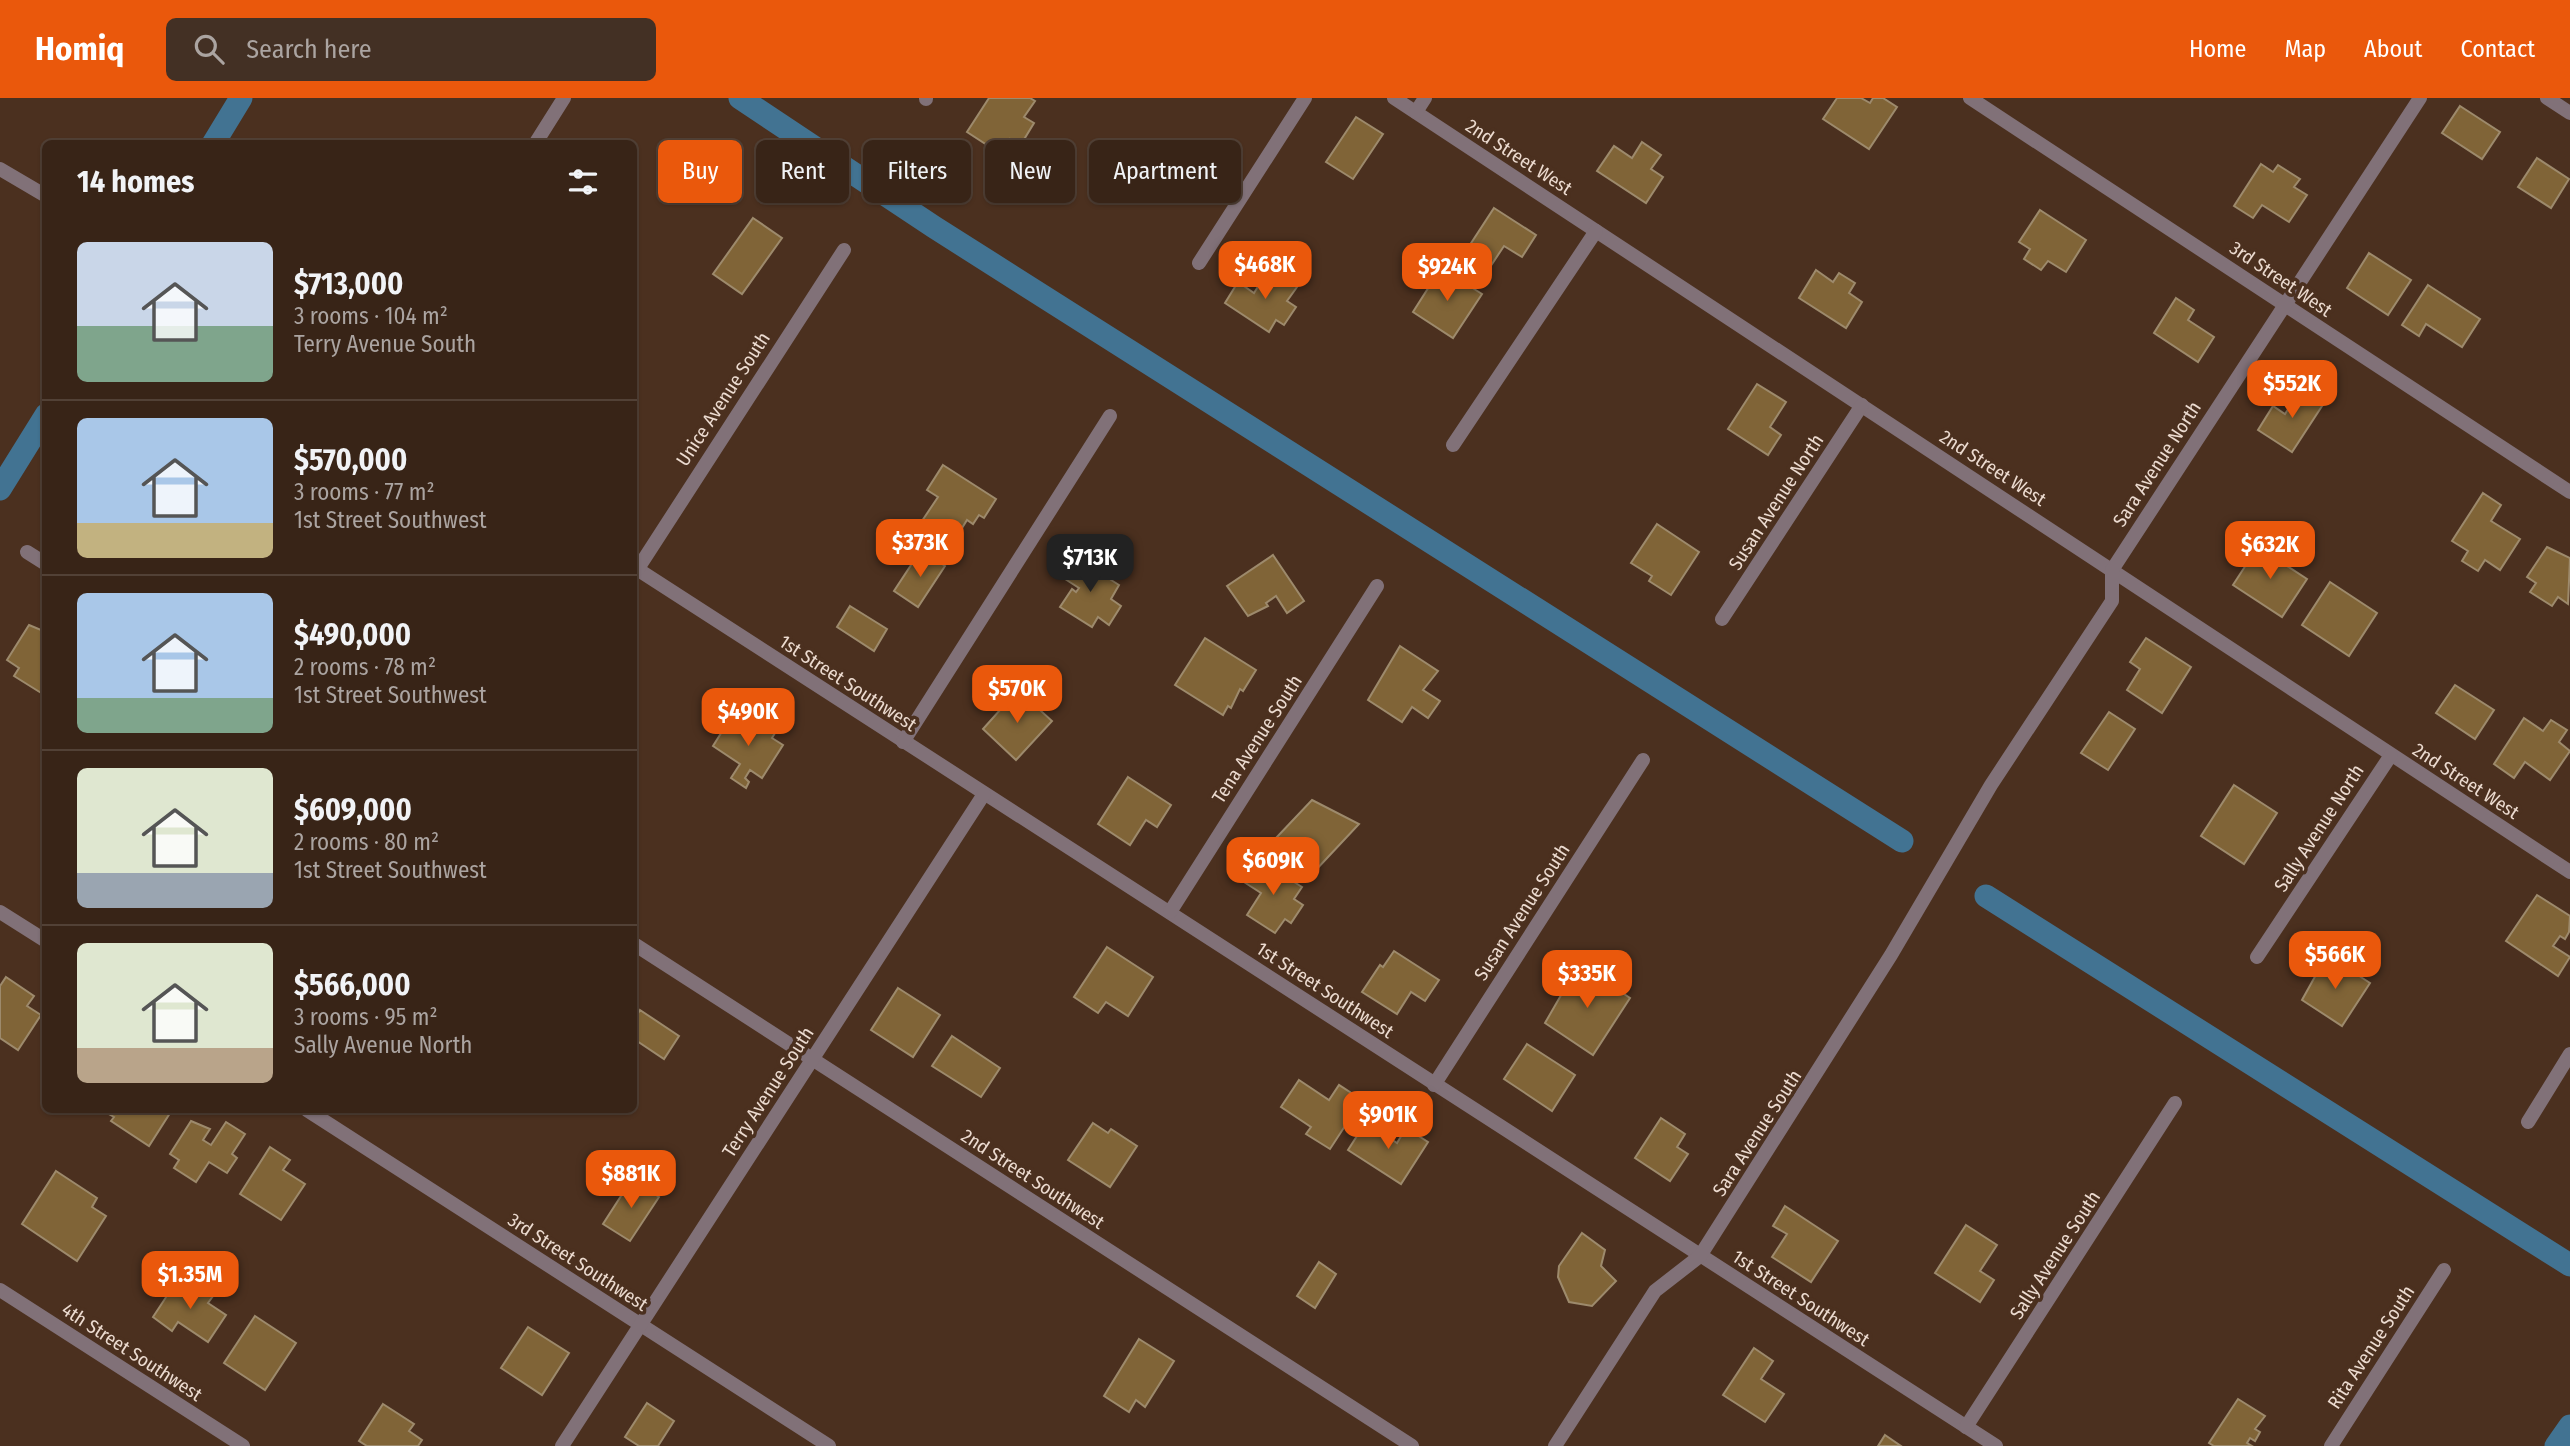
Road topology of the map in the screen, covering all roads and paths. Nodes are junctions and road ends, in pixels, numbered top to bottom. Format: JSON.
{"nodes":[{"id":1,"x":564,"y":98,"type":"edge"},
{"id":2,"x":1305,"y":98,"type":"edge"},
{"id":3,"x":1394,"y":98,"type":"edge"},
{"id":4,"x":1425,"y":98,"type":"edge"},
{"id":5,"x":1970,"y":98,"type":"edge"},
{"id":6,"x":2420,"y":98,"type":"edge"},
{"id":7,"x":2547,"y":98,"type":"edge"},
{"id":8,"x":1416,"y":112,"type":"junction"},
{"id":9,"x":2570,"y":113,"type":"edge"},
{"id":10,"x":538,"y":140,"type":"edge"},
{"id":11,"x":0,"y":169,"type":"edge"},
{"id":12,"x":42,"y":194,"type":"edge"},
{"id":13,"x":1597,"y":231,"type":"junction"},
{"id":14,"x":845,"y":250,"type":"dead end"},
{"id":15,"x":1199,"y":264,"type":"dead end"},
{"id":16,"x":2285,"y":303,"type":"junction"},
{"id":17,"x":1862,"y":405,"type":"junction"},
{"id":18,"x":1110,"y":416,"type":"dead end"},
{"id":19,"x":1453,"y":445,"type":"dead end"},
{"id":20,"x":2570,"y":492,"type":"edge"},
{"id":21,"x":27,"y":552,"type":"dead end"},
{"id":22,"x":42,"y":561,"type":"edge"},
{"id":23,"x":637,"y":565,"type":"edge"},
{"id":24,"x":637,"y":569,"type":"edge"},
{"id":25,"x":2112,"y":570,"type":"junction"},
{"id":26,"x":1377,"y":586,"type":"dead end"},
{"id":27,"x":1722,"y":619,"type":"dead end"},
{"id":28,"x":903,"y":741,"type":"junction"},
{"id":29,"x":2391,"y":755,"type":"junction"},
{"id":30,"x":1643,"y":760,"type":"dead end"},
{"id":31,"x":984,"y":794,"type":"junction"},
{"id":32,"x":1968,"y":821,"type":"joint"},
{"id":33,"x":2570,"y":872,"type":"edge"},
{"id":34,"x":0,"y":912,"type":"edge"},
{"id":35,"x":1170,"y":912,"type":"junction"},
{"id":36,"x":42,"y":938,"type":"edge"},
{"id":37,"x":637,"y":946,"type":"edge"},
{"id":38,"x":2257,"y":957,"type":"dead end"},
{"id":39,"x":2570,"y":1054,"type":"edge"},
{"id":40,"x":812,"y":1059,"type":"junction"},
{"id":41,"x":1434,"y":1084,"type":"junction"},
{"id":42,"x":2175,"y":1103,"type":"dead end"},
{"id":43,"x":312,"y":1113,"type":"edge"},
{"id":44,"x":2528,"y":1122,"type":"dead end"},
{"id":45,"x":1700,"y":1256,"type":"junction"},
{"id":46,"x":2444,"y":1270,"type":"dead end"},
{"id":47,"x":0,"y":1290,"type":"edge"},
{"id":48,"x":640,"y":1324,"type":"junction"},
{"id":49,"x":1966,"y":1427,"type":"junction"},
{"id":50,"x":243,"y":1446,"type":"edge"},
{"id":51,"x":562,"y":1446,"type":"edge"},
{"id":52,"x":829,"y":1446,"type":"edge"},
{"id":53,"x":1412,"y":1446,"type":"edge"},
{"id":54,"x":1555,"y":1446,"type":"edge"},
{"id":55,"x":1996,"y":1446,"type":"edge"},
{"id":56,"x":2331,"y":1446,"type":"edge"}],
"edges":[{"from":1,"to":10,"type":"street"},
{"from":2,"to":15,"type":"street"},
{"from":3,"to":8,"type":"street","name":"2nd Street West"},
{"from":4,"to":8,"type":"street"},
{"from":5,"to":16,"type":"street","name":"3rd Street West"},
{"from":6,"to":16,"type":"street","name":"Sara Avenue North"},
{"from":7,"to":9,"type":"street"},
{"from":8,"to":13,"type":"street","name":"2nd Street West"},
{"from":11,"to":12,"type":"street"},
{"from":13,"to":17,"type":"street","name":"2nd Street West"},
{"from":13,"to":19,"type":"street"},
{"from":14,"to":23,"type":"street","name":"Unice Avenue South"},
{"from":16,"to":20,"type":"street","name":"3rd Street West"},
{"from":16,"to":25,"type":"street","name":"Sara Avenue North"},
{"from":17,"to":25,"type":"street","name":"2nd Street West"},
{"from":17,"to":27,"type":"street","name":"Susan Avenue North"},
{"from":18,"to":28,"type":"street"},
{"from":21,"to":22,"type":"street"},
{"from":24,"to":28,"type":"street","name":"1st Street Southwest"},
{"from":25,"to":29,"type":"street","name":"2nd Street West"},
{"from":25,"to":32,"type":"street","name":"Sara Avenue North"},
{"from":26,"to":35,"type":"street","name":"Tena Avenue South"},
{"from":28,"to":31,"type":"street","name":"1st Street Southwest"},
{"from":29,"to":33,"type":"street","name":"2nd Street West"},
{"from":29,"to":38,"type":"street","name":"Sally Avenue North"},
{"from":30,"to":41,"type":"street","name":"Susan Avenue South"},
{"from":31,"to":35,"type":"street","name":"1st Street Southwest"},
{"from":31,"to":40,"type":"street","name":"Terry Avenue South"},
{"from":32,"to":45,"type":"street","name":"Sara Avenue South"},
{"from":34,"to":36,"type":"street"},
{"from":35,"to":41,"type":"street","name":"1st Street Southwest"},
{"from":37,"to":40,"type":"street","name":"2nd Street Southwest"},
{"from":39,"to":44,"type":"street"},
{"from":40,"to":48,"type":"street","name":"Terry Avenue South"},
{"from":40,"to":53,"type":"street","name":"2nd Street Southwest"},
{"from":41,"to":45,"type":"street","name":"1st Street Southwest"},
{"from":42,"to":49,"type":"street","name":"Sally Avenue South"},
{"from":43,"to":48,"type":"street","name":"3rd Street Southwest"},
{"from":45,"to":49,"type":"street","name":"1st Street Southwest"},
{"from":45,"to":54,"type":"street","name":"Sara Avenue South"},
{"from":46,"to":56,"type":"street","name":"Rita Avenue South"},
{"from":47,"to":50,"type":"street","name":"4th Street Southwest"},
{"from":48,"to":51,"type":"street","name":"Terry Avenue South"},
{"from":48,"to":52,"type":"street","name":"3rd Street Southwest"},
{"from":49,"to":55,"type":"street","name":"1st Street Southwest"}]}
